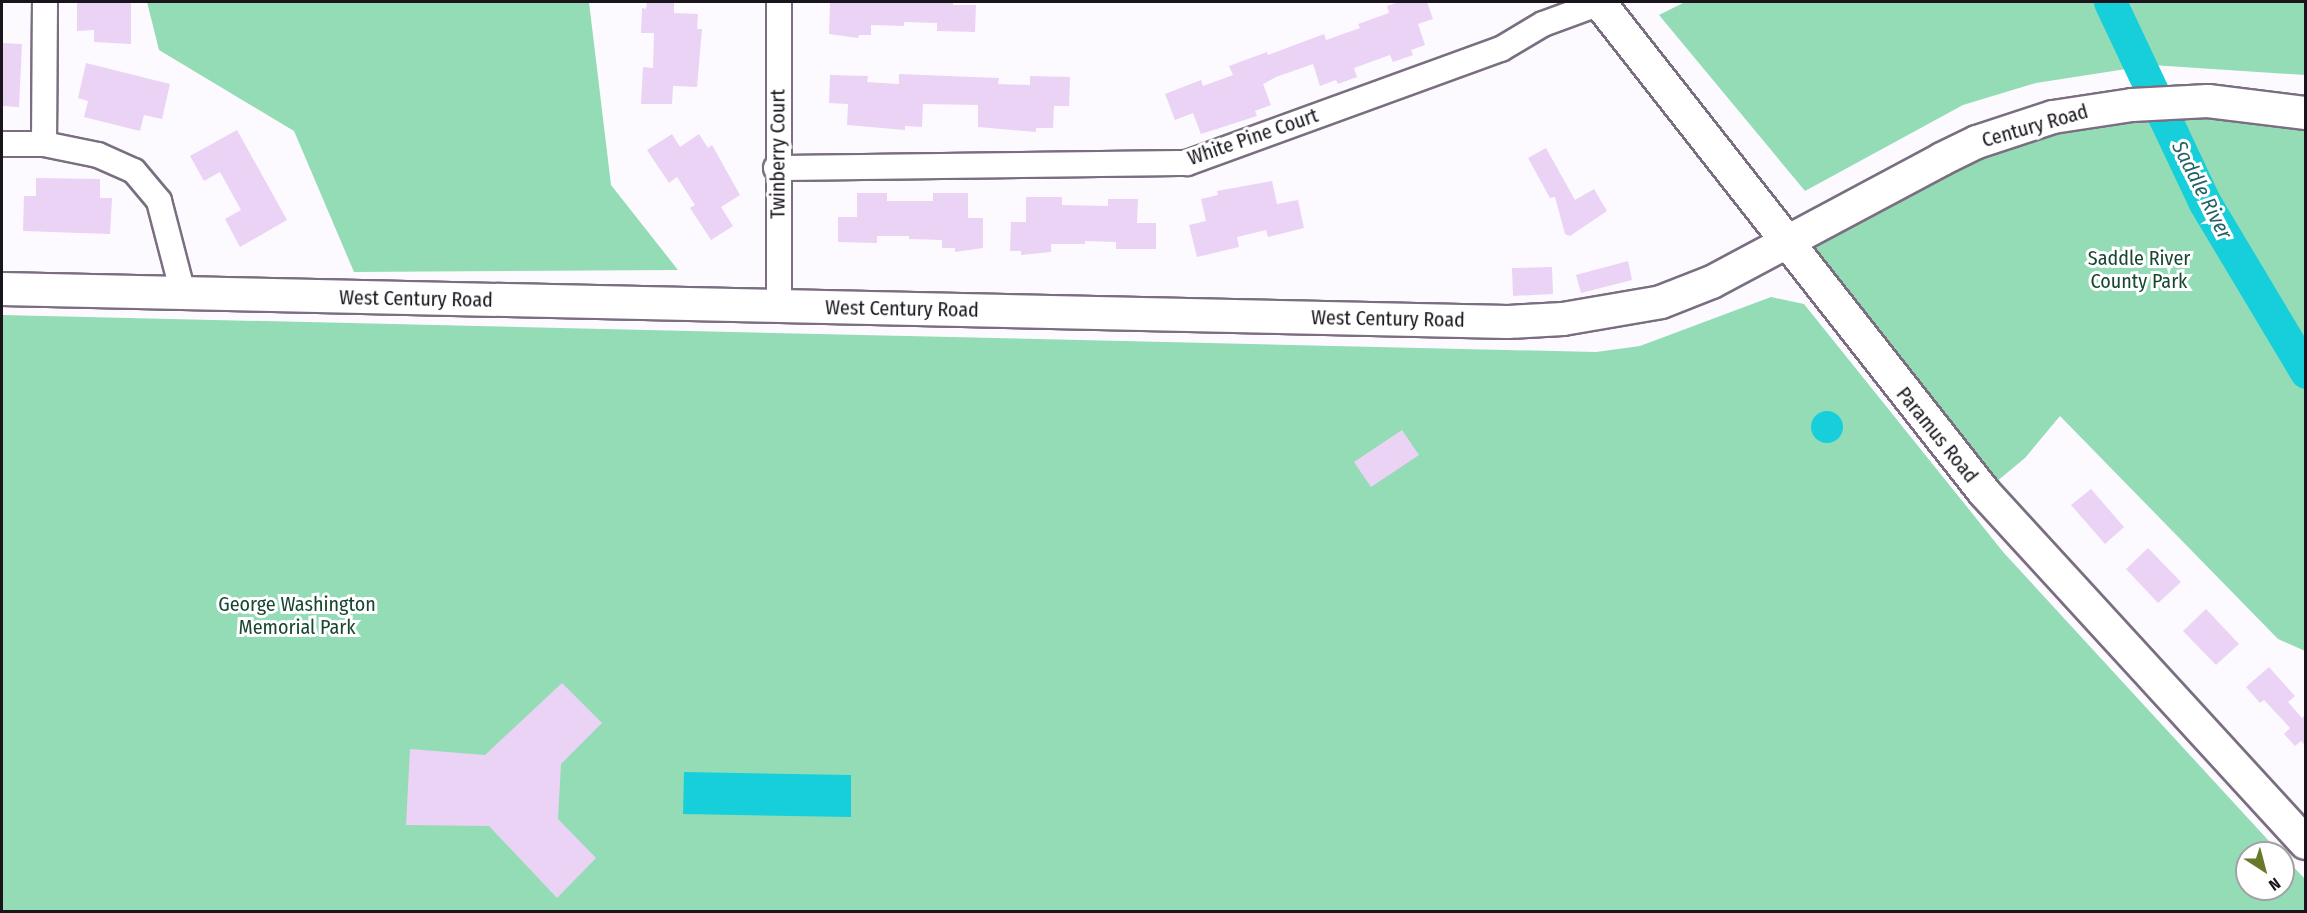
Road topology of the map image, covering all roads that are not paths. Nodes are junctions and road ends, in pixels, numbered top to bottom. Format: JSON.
{"nodes":[{"id":1,"x":45,"y":2,"type":"edge"},
{"id":2,"x":779,"y":2,"type":"edge"},
{"id":3,"x":1599,"y":2,"type":"edge"},
{"id":4,"x":2306,"y":113,"type":"edge"},
{"id":5,"x":2,"y":144,"type":"edge"},
{"id":6,"x":44,"y":144,"type":"junction"},
{"id":7,"x":776,"y":168,"type":"junction"},
{"id":8,"x":1787,"y":240,"type":"junction"},
{"id":9,"x":2,"y":290,"type":"edge"},
{"id":10,"x":183,"y":294,"type":"junction"},
{"id":11,"x":779,"y":307,"type":"junction"},
{"id":12,"x":2306,"y":843,"type":"edge"}],
"edges":[{"from":1,"to":6,"type":"street"},
{"from":2,"to":7,"type":"street","name":"Twinberry Court"},
{"from":3,"to":7,"type":"street","name":"White Pine Court"},
{"from":3,"to":8,"type":"main road","name":"Paramus Road"},
{"from":4,"to":8,"type":"main road","name":"Century Road"},
{"from":5,"to":6,"type":"street"},
{"from":6,"to":10,"type":"street"},
{"from":7,"to":11,"type":"street","name":"Twinberry Court"},
{"from":8,"to":11,"type":"main road","name":"West Century Road"},
{"from":8,"to":12,"type":"main road","name":"Paramus Road"},
{"from":9,"to":10,"type":"main road","name":"West Century Road"},
{"from":10,"to":11,"type":"main road","name":"West Century Road"}]}
